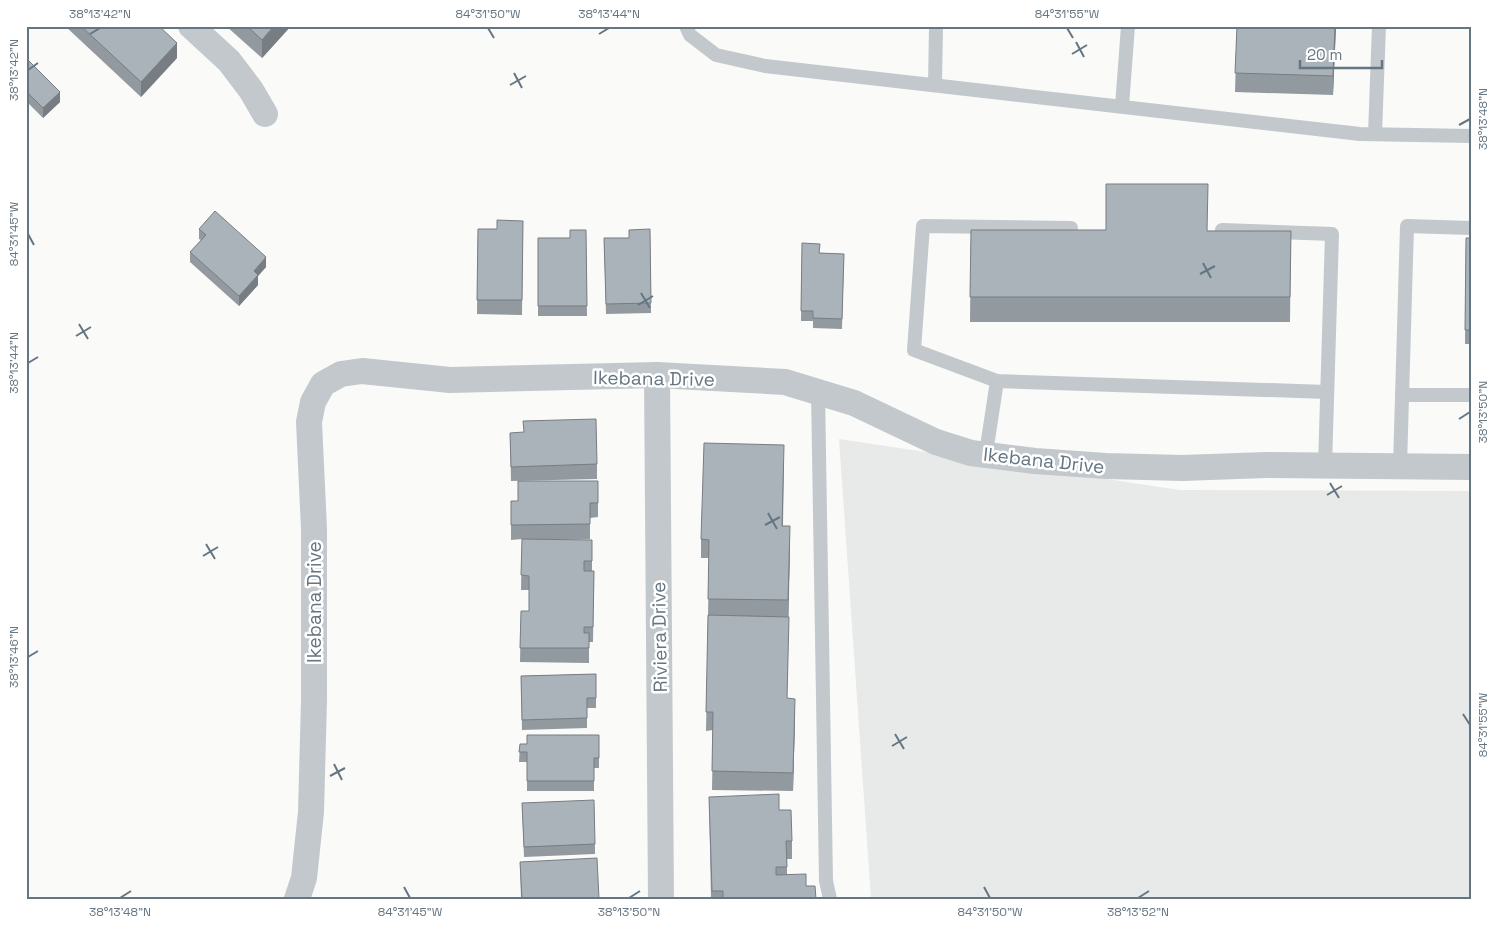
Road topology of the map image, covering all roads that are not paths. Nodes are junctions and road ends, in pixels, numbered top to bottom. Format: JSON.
{"nodes":[{"id":1,"x":191,"y":26,"type":"edge"},
{"id":2,"x":686,"y":26,"type":"edge"},
{"id":3,"x":936,"y":26,"type":"edge"},
{"id":4,"x":1128,"y":26,"type":"edge"},
{"id":5,"x":1379,"y":26,"type":"edge"},
{"id":6,"x":935,"y":85,"type":"junction"},
{"id":7,"x":1122,"y":106,"type":"junction"},
{"id":8,"x":265,"y":114,"type":"dead end"},
{"id":9,"x":1375,"y":134,"type":"junction"},
{"id":10,"x":1471,"y":136,"type":"edge"},
{"id":11,"x":1071,"y":228,"type":"edge"},
{"id":12,"x":1471,"y":228,"type":"edge"},
{"id":13,"x":1222,"y":230,"type":"edge"},
{"id":14,"x":657,"y":375,"type":"junction"},
{"id":15,"x":996,"y":381,"type":"junction"},
{"id":16,"x":818,"y":391,"type":"junction"},
{"id":17,"x":1327,"y":392,"type":"junction"},
{"id":18,"x":1402,"y":395,"type":"junction"},
{"id":19,"x":1471,"y":395,"type":"edge"},
{"id":20,"x":986,"y":454,"type":"junction"},
{"id":21,"x":1325,"y":466,"type":"junction"},
{"id":22,"x":1400,"y":466,"type":"junction"},
{"id":23,"x":1471,"y":467,"type":"edge"},
{"id":24,"x":301,"y":888,"type":"edge"},
{"id":25,"x":662,"y":899,"type":"edge"},
{"id":26,"x":830,"y":899,"type":"edge"}],
"edges":[{"from":1,"to":8,"type":"street"},
{"from":2,"to":6,"type":"lane"},
{"from":3,"to":6,"type":"lane"},
{"from":4,"to":7,"type":"lane"},
{"from":5,"to":9,"type":"lane"},
{"from":6,"to":7,"type":"lane"},
{"from":7,"to":9,"type":"lane"},
{"from":9,"to":10,"type":"lane"},
{"from":11,"to":15,"type":"lane"},
{"from":12,"to":18,"type":"lane"},
{"from":13,"to":17,"type":"lane"},
{"from":14,"to":16,"type":"street","name":"Ikebana Drive"},
{"from":14,"to":24,"type":"street","name":"Ikebana Drive"},
{"from":14,"to":25,"type":"street","name":"Riviera Drive"},
{"from":15,"to":17,"type":"lane"},
{"from":15,"to":20,"type":"lane"},
{"from":16,"to":20,"type":"street","name":"Ikebana Drive"},
{"from":16,"to":26,"type":"lane"},
{"from":17,"to":21,"type":"lane"},
{"from":18,"to":19,"type":"lane"},
{"from":18,"to":22,"type":"lane"},
{"from":20,"to":21,"type":"street","name":"Ikebana Drive"},
{"from":21,"to":22,"type":"street","name":"Ikebana Drive"},
{"from":22,"to":23,"type":"street","name":"Ikebana Drive"}]}
